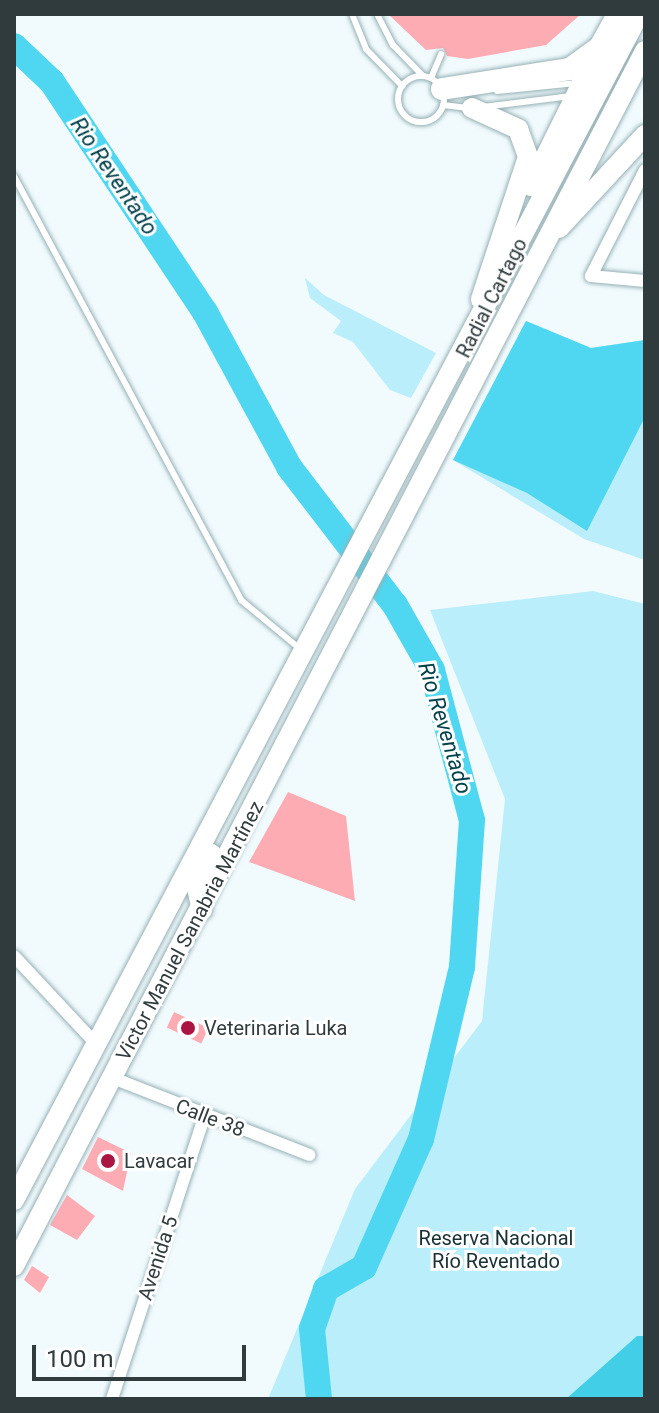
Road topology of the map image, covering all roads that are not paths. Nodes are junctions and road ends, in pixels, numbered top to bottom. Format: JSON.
{"nodes":[{"id":1,"x":352,"y":14,"type":"edge"},
{"id":2,"x":377,"y":14,"type":"edge"},
{"id":3,"x":618,"y":14,"type":"edge"},
{"id":4,"x":639,"y":14,"type":"edge"},
{"id":5,"x":600,"y":47,"type":"junction"},
{"id":6,"x":645,"y":51,"type":"edge"},
{"id":7,"x":441,"y":54,"type":"dead end"},
{"id":8,"x":577,"y":83,"type":"dead end"},
{"id":9,"x":402,"y":86,"type":"junction"},
{"id":10,"x":437,"y":89,"type":"junction"},
{"id":11,"x":574,"y":95,"type":"dead end"},
{"id":12,"x":472,"y":108,"type":"junction"},
{"id":13,"x":645,"y":135,"type":"edge"},
{"id":14,"x":644,"y":175,"type":"edge"},
{"id":15,"x":14,"y":176,"type":"edge"},
{"id":16,"x":550,"y":236,"type":"junction"},
{"id":17,"x":491,"y":265,"type":"junction"},
{"id":18,"x":645,"y":281,"type":"edge"},
{"id":19,"x":466,"y":349,"type":"junction"},
{"id":20,"x":342,"y":580,"type":"joint"},
{"id":21,"x":365,"y":594,"type":"joint"},
{"id":22,"x":304,"y":651,"type":"junction"},
{"id":23,"x":224,"y":802,"type":"junction"},
{"id":24,"x":202,"y":910,"type":"junction"},
{"id":25,"x":14,"y":956,"type":"edge"},
{"id":26,"x":96,"y":1044,"type":"junction"},
{"id":27,"x":113,"y":1078,"type":"junction"},
{"id":28,"x":204,"y":1118,"type":"junction"},
{"id":29,"x":309,"y":1155,"type":"dead end"},
{"id":30,"x":14,"y":1200,"type":"edge"},
{"id":31,"x":14,"y":1266,"type":"edge"},
{"id":32,"x":112,"y":1399,"type":"edge"}],
"edges":[{"from":1,"to":9,"type":"lane"},
{"from":2,"to":10,"type":"lane"},
{"from":3,"to":5,"type":"highway"},
{"from":4,"to":19,"type":"main road","name":"Radial Cartago"},
{"from":5,"to":10,"type":"highway"},
{"from":5,"to":17,"type":"main road"},
{"from":6,"to":16,"type":"main road","name":"Radial Cartago"},
{"from":7,"to":10,"type":"lane"},
{"from":8,"to":10,"type":"lane"},
{"from":9,"to":10,"type":"lane"},
{"from":9,"to":10,"type":"lane"},
{"from":10,"to":12,"type":"lane"},
{"from":11,"to":12,"type":"lane"},
{"from":12,"to":17,"type":"main road"},
{"from":13,"to":16,"type":"main road"},
{"from":14,"to":18,"type":"street"},
{"from":15,"to":22,"type":"lane"},
{"from":16,"to":21,"type":"main road","name":"Radial Cartago"},
{"from":17,"to":19,"type":"main road"},
{"from":19,"to":20,"type":"main road","name":"Radial Cartago"},
{"from":20,"to":22,"type":"main road","name":"Victor Manuel Sanabria Martínez"},
{"from":21,"to":24,"type":"main road","name":"Victor Manuel Sanabria Martínez"},
{"from":22,"to":23,"type":"main road","name":"Victor Manuel Sanabria Martínez"},
{"from":23,"to":24,"type":"main road"},
{"from":23,"to":26,"type":"main road","name":"Victor Manuel Sanabria Martínez"},
{"from":24,"to":27,"type":"main road","name":"Victor Manuel Sanabria Martínez"},
{"from":25,"to":26,"type":"street"},
{"from":26,"to":30,"type":"main road","name":"Victor Manuel Sanabria Martínez"},
{"from":27,"to":28,"type":"street","name":"Calle 38"},
{"from":27,"to":31,"type":"main road","name":"Victor Manuel Sanabria Martínez"},
{"from":28,"to":29,"type":"street","name":"Calle 38"},
{"from":28,"to":32,"type":"street","name":"Avenida 5"}]}
